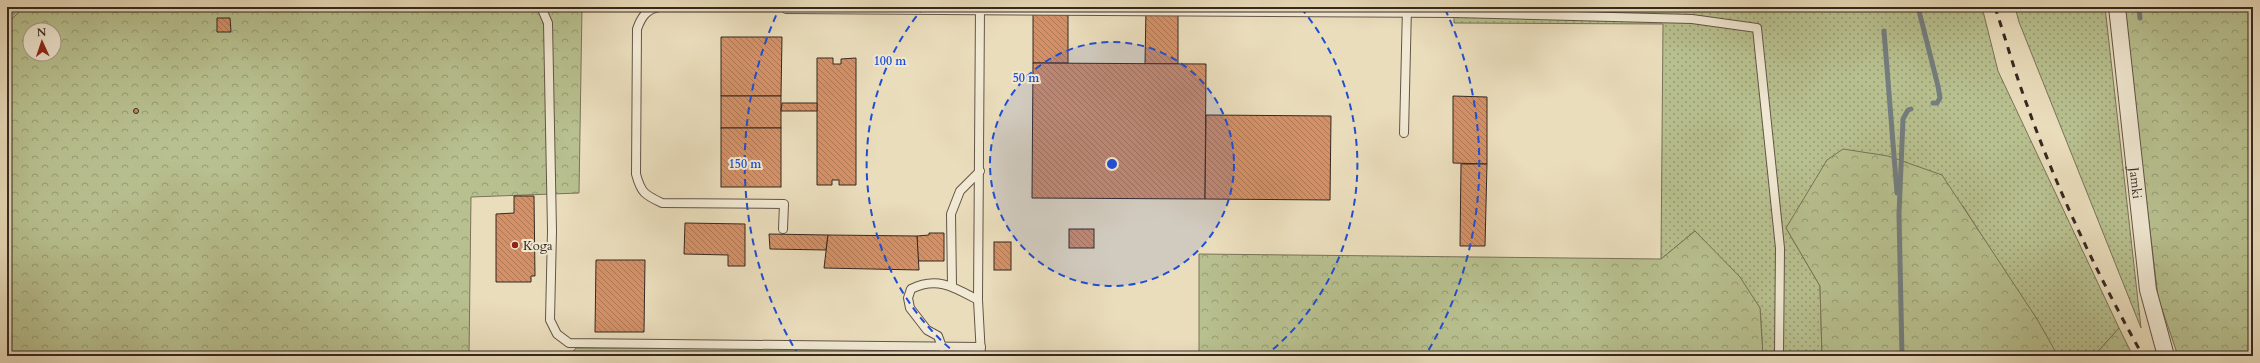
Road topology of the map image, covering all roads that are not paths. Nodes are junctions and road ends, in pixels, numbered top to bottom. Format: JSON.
{"nodes":[{"id":1,"x":541,"y":7,"type":"edge"},
{"id":2,"x":659,"y":7,"type":"edge"},
{"id":3,"x":732,"y":7,"type":"edge"},
{"id":4,"x":2117,"y":7,"type":"edge"},
{"id":5,"x":786,"y":8,"type":"edge"},
{"id":6,"x":980,"y":8,"type":"edge"},
{"id":7,"x":1407,"y":10,"type":"edge"},
{"id":8,"x":1404,"y":133,"type":"dead end"},
{"id":9,"x":980,"y":171,"type":"junction"},
{"id":10,"x":783,"y":229,"type":"dead end"},
{"id":11,"x":952,"y":286,"type":"junction"},
{"id":12,"x":978,"y":300,"type":"junction"},
{"id":13,"x":942,"y":347,"type":"junction"},
{"id":14,"x":981,"y":352,"type":"edge"},
{"id":15,"x":1780,"y":356,"type":"edge"},
{"id":16,"x":2166,"y":356,"type":"edge"}],
"edges":[{"from":1,"to":13,"type":"lane"},
{"from":2,"to":10,"type":"lane"},
{"from":3,"to":5,"type":"lane"},
{"from":4,"to":16,"type":"street","name":"Jamki"},
{"from":5,"to":6,"type":"lane"},
{"from":6,"to":7,"type":"lane"},
{"from":6,"to":9,"type":"lane"},
{"from":7,"to":8,"type":"lane"},
{"from":7,"to":15,"type":"lane"},
{"from":9,"to":11,"type":"lane"},
{"from":9,"to":12,"type":"lane"},
{"from":11,"to":12,"type":"lane"},
{"from":11,"to":13,"type":"lane"},
{"from":12,"to":14,"type":"lane"},
{"from":13,"to":14,"type":"lane"}]}
